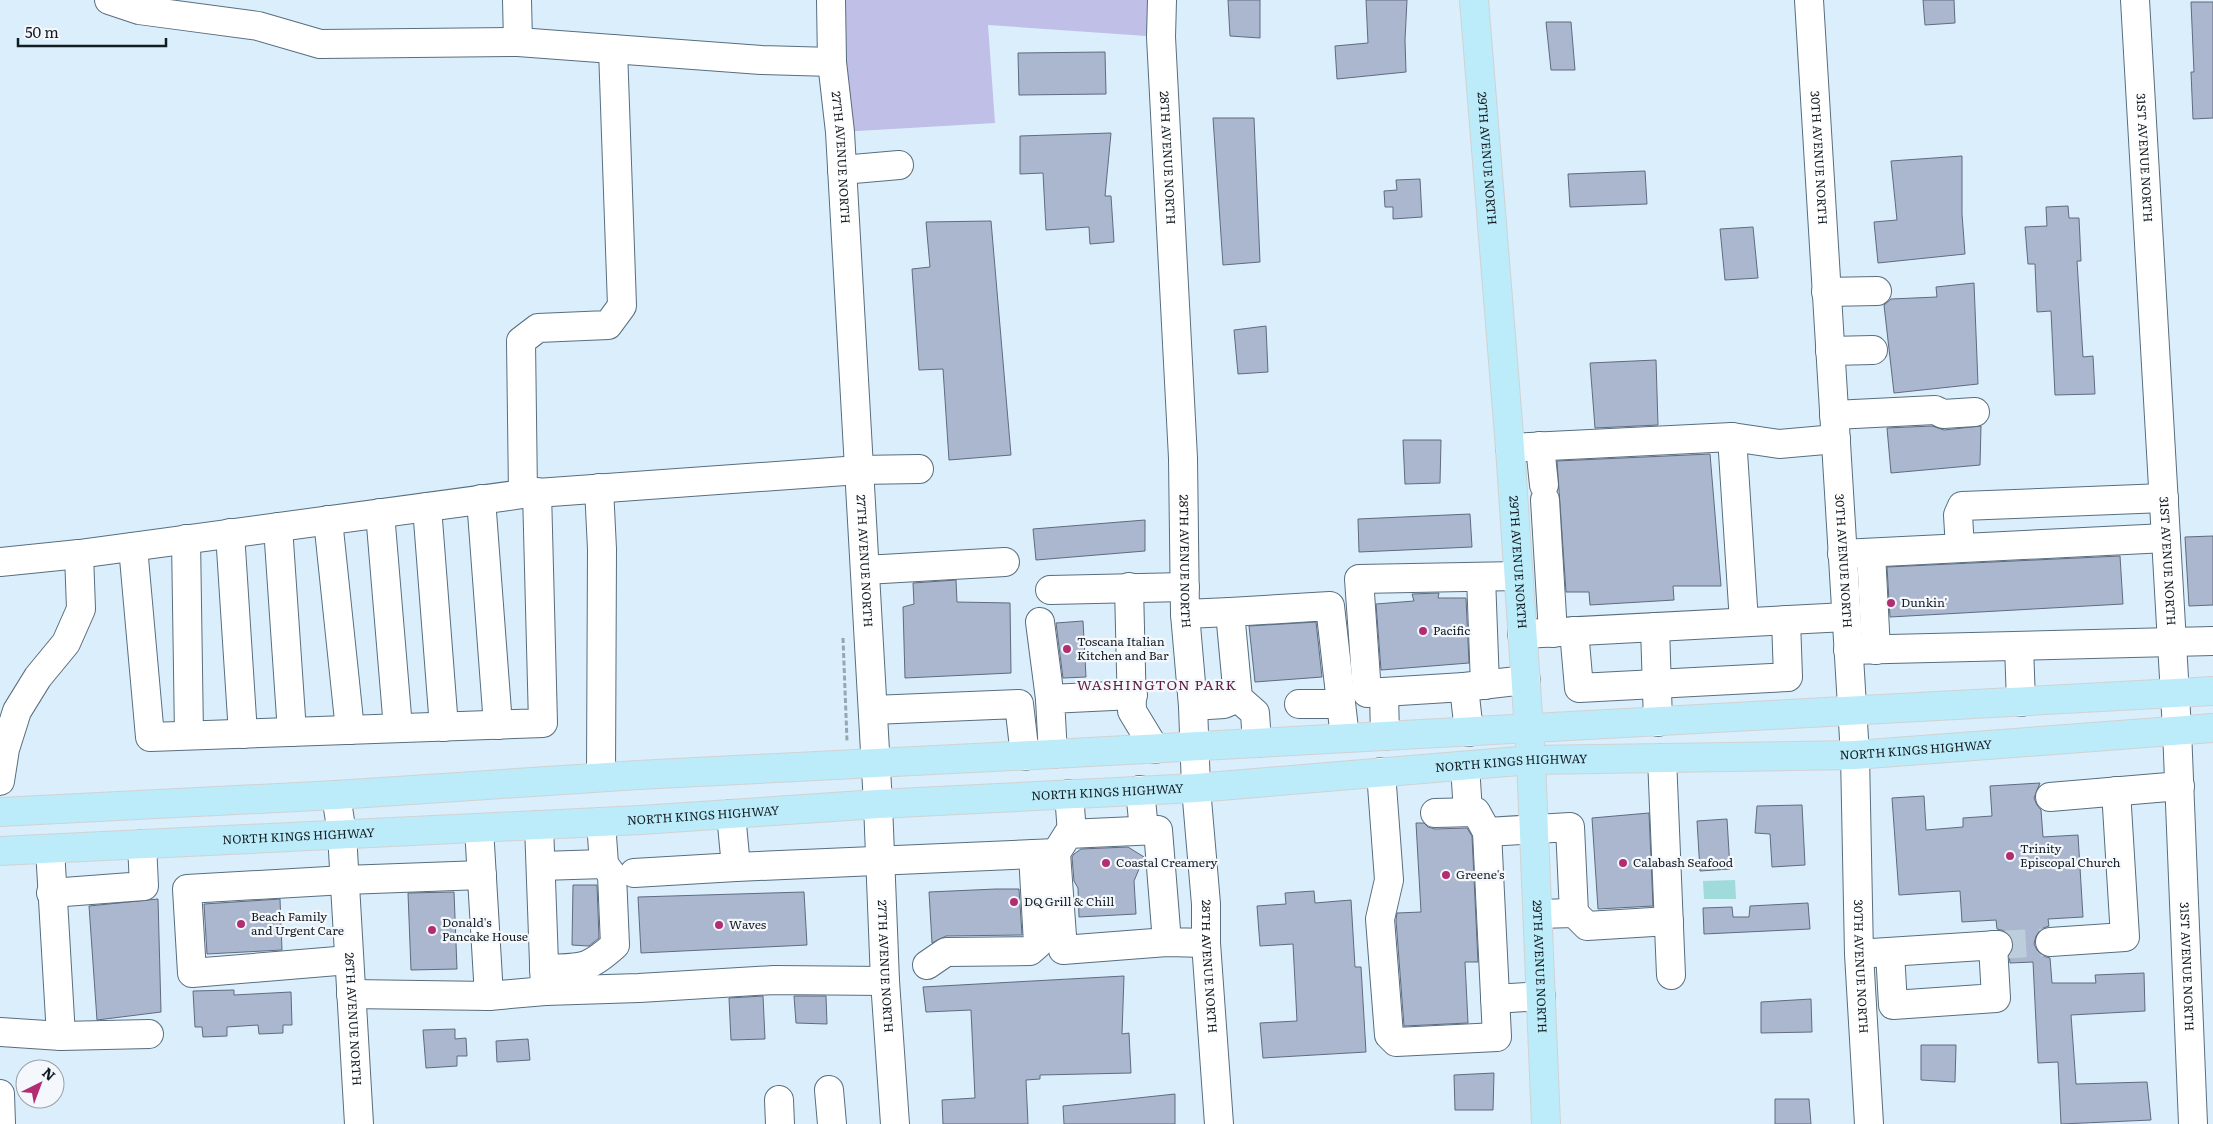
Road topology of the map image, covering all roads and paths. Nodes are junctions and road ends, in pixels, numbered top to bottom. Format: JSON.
{"nodes":[{"id":1,"x":109,"y":0,"type":"edge"},
{"id":2,"x":517,"y":0,"type":"edge"},
{"id":3,"x":831,"y":0,"type":"edge"},
{"id":4,"x":1162,"y":0,"type":"edge"},
{"id":5,"x":1474,"y":0,"type":"edge"},
{"id":6,"x":1809,"y":0,"type":"edge"},
{"id":7,"x":2134,"y":0,"type":"edge"},
{"id":8,"x":518,"y":42,"type":"junction"},
{"id":9,"x":613,"y":49,"type":"junction"},
{"id":10,"x":832,"y":62,"type":"junction"},
{"id":11,"x":899,"y":165,"type":"dead end"},
{"id":12,"x":842,"y":170,"type":"junction"},
{"id":13,"x":1877,"y":291,"type":"dead end"},
{"id":14,"x":1826,"y":292,"type":"junction"},
{"id":15,"x":1873,"y":350,"type":"dead end"},
{"id":16,"x":1830,"y":351,"type":"junction"},
{"id":17,"x":1974,"y":412,"type":"dead end"},
{"id":18,"x":1835,"y":427,"type":"junction"},
{"id":19,"x":1732,"y":437,"type":"junction"},
{"id":20,"x":1540,"y":446,"type":"junction"},
{"id":21,"x":1510,"y":448,"type":"junction"},
{"id":22,"x":919,"y":469,"type":"dead end"},
{"id":23,"x":859,"y":470,"type":"junction"},
{"id":24,"x":599,"y":488,"type":"junction"},
{"id":25,"x":530,"y":493,"type":"junction"},
{"id":26,"x":2164,"y":498,"type":"junction"},
{"id":27,"x":481,"y":499,"type":"junction"},
{"id":28,"x":427,"y":506,"type":"junction"},
{"id":29,"x":380,"y":513,"type":"junction"},
{"id":30,"x":328,"y":520,"type":"junction"},
{"id":31,"x":278,"y":527,"type":"junction"},
{"id":32,"x":230,"y":534,"type":"junction"},
{"id":33,"x":2166,"y":538,"type":"junction"},
{"id":34,"x":186,"y":540,"type":"junction"},
{"id":35,"x":133,"y":547,"type":"junction"},
{"id":36,"x":1960,"y":548,"type":"junction"},
{"id":37,"x":1871,"y":553,"type":"junction"},
{"id":38,"x":80,"y":554,"type":"junction"},
{"id":39,"x":1842,"y":554,"type":"junction"},
{"id":40,"x":0,"y":562,"type":"edge"},
{"id":41,"x":1005,"y":562,"type":"dead end"},
{"id":42,"x":865,"y":570,"type":"junction"},
{"id":43,"x":1518,"y":576,"type":"junction"},
{"id":44,"x":1481,"y":577,"type":"junction"},
{"id":45,"x":1185,"y":587,"type":"junction"},
{"id":46,"x":1129,"y":588,"type":"junction"},
{"id":47,"x":1050,"y":590,"type":"dead end"},
{"id":48,"x":1230,"y":612,"type":"junction"},
{"id":49,"x":1185,"y":614,"type":"junction"},
{"id":50,"x":1846,"y":617,"type":"junction"},
{"id":51,"x":1786,"y":620,"type":"junction"},
{"id":52,"x":1040,"y":622,"type":"dead end"},
{"id":53,"x":1744,"y":622,"type":"junction"},
{"id":54,"x":1655,"y":627,"type":"junction"},
{"id":55,"x":1564,"y":632,"type":"junction"},
{"id":56,"x":1522,"y":634,"type":"junction"},
{"id":57,"x":2213,"y":641,"type":"edge"},
{"id":58,"x":2172,"y":643,"type":"junction"},
{"id":59,"x":2019,"y":646,"type":"junction"},
{"id":60,"x":1848,"y":650,"type":"junction"},
{"id":61,"x":1876,"y":650,"type":"junction"},
{"id":62,"x":1526,"y":680,"type":"junction"},
{"id":63,"x":1657,"y":684,"type":"junction"},
{"id":64,"x":1474,"y":686,"type":"junction"},
{"id":65,"x":2213,"y":691,"type":"edge"},
{"id":66,"x":1384,"y":693,"type":"junction"},
{"id":67,"x":2175,"y":693,"type":"junction"},
{"id":68,"x":1134,"y":695,"type":"junction"},
{"id":69,"x":1238,"y":698,"type":"junction"},
{"id":70,"x":1050,"y":699,"type":"junction"},
{"id":71,"x":2021,"y":702,"type":"junction"},
{"id":72,"x":1299,"y":704,"type":"dead end"},
{"id":73,"x":1341,"y":704,"type":"junction"},
{"id":74,"x":1192,"y":706,"type":"junction"},
{"id":75,"x":873,"y":710,"type":"junction"},
{"id":76,"x":1852,"y":711,"type":"junction"},
{"id":77,"x":1658,"y":722,"type":"junction"},
{"id":78,"x":498,"y":725,"type":"junction"},
{"id":79,"x":444,"y":727,"type":"junction"},
{"id":80,"x":398,"y":728,"type":"junction"},
{"id":81,"x":2213,"y":728,"type":"edge"},
{"id":82,"x":1529,"y":729,"type":"junction"},
{"id":83,"x":350,"y":730,"type":"junction"},
{"id":84,"x":2178,"y":730,"type":"junction"},
{"id":85,"x":292,"y":732,"type":"junction"},
{"id":86,"x":1469,"y":732,"type":"junction"},
{"id":87,"x":243,"y":734,"type":"junction"},
{"id":88,"x":189,"y":736,"type":"junction"},
{"id":89,"x":1385,"y":736,"type":"junction"},
{"id":90,"x":1345,"y":738,"type":"junction"},
{"id":91,"x":1257,"y":743,"type":"junction"},
{"id":92,"x":1195,"y":747,"type":"junction"},
{"id":93,"x":1155,"y":749,"type":"junction"},
{"id":94,"x":1053,"y":754,"type":"junction"},
{"id":95,"x":1854,"y":755,"type":"junction"},
{"id":96,"x":1025,"y":756,"type":"junction"},
{"id":97,"x":1662,"y":758,"type":"junction"},
{"id":98,"x":1532,"y":760,"type":"junction"},
{"id":99,"x":876,"y":764,"type":"junction"},
{"id":100,"x":1466,"y":766,"type":"junction"},
{"id":101,"x":1381,"y":772,"type":"junction"},
{"id":102,"x":601,"y":777,"type":"junction"},
{"id":103,"x":0,"y":781,"type":"edge"},
{"id":104,"x":2180,"y":786,"type":"junction"},
{"id":105,"x":1196,"y":788,"type":"junction"},
{"id":106,"x":1140,"y":790,"type":"junction"},
{"id":107,"x":2116,"y":791,"type":"junction"},
{"id":108,"x":1069,"y":794,"type":"junction"},
{"id":109,"x":336,"y":795,"type":"junction"},
{"id":110,"x":2050,"y":797,"type":"dead end"},
{"id":111,"x":878,"y":804,"type":"junction"},
{"id":112,"x":0,"y":812,"type":"edge"},
{"id":113,"x":1468,"y":812,"type":"junction"},
{"id":114,"x":1435,"y":813,"type":"dead end"},
{"id":115,"x":730,"y":814,"type":"junction"},
{"id":116,"x":601,"y":822,"type":"junction"},
{"id":117,"x":540,"y":825,"type":"junction"},
{"id":118,"x":479,"y":828,"type":"junction"},
{"id":119,"x":1534,"y":828,"type":"junction"},
{"id":120,"x":1144,"y":830,"type":"junction"},
{"id":121,"x":1486,"y":832,"type":"junction"},
{"id":122,"x":342,"y":834,"type":"junction"},
{"id":123,"x":142,"y":844,"type":"junction"},
{"id":124,"x":1054,"y":847,"type":"junction"},
{"id":125,"x":50,"y":849,"type":"junction"},
{"id":126,"x":0,"y":851,"type":"edge"},
{"id":127,"x":879,"y":859,"type":"junction"},
{"id":128,"x":604,"y":864,"type":"junction"},
{"id":129,"x":541,"y":866,"type":"junction"},
{"id":130,"x":736,"y":867,"type":"junction"},
{"id":131,"x":634,"y":873,"type":"dead end"},
{"id":132,"x":482,"y":875,"type":"junction"},
{"id":133,"x":344,"y":880,"type":"junction"},
{"id":134,"x":51,"y":893,"type":"junction"},
{"id":135,"x":1574,"y":913,"type":"junction"},
{"id":136,"x":1538,"y":914,"type":"junction"},
{"id":137,"x":1669,"y":921,"type":"junction"},
{"id":138,"x":1167,"y":942,"type":"junction"},
{"id":139,"x":2050,"y":942,"type":"tunnel mouth"},
{"id":140,"x":1206,"y":943,"type":"junction"},
{"id":141,"x":1063,"y":950,"type":"junction"},
{"id":142,"x":1890,"y":952,"type":"junction"},
{"id":143,"x":1859,"y":954,"type":"junction"},
{"id":144,"x":349,"y":960,"type":"junction"},
{"id":145,"x":926,"y":965,"type":"junction"},
{"id":146,"x":885,"y":973,"type":"junction"},
{"id":147,"x":1671,"y":975,"type":"dead end"},
{"id":148,"x":545,"y":980,"type":"junction"},
{"id":149,"x":351,"y":994,"type":"junction"},
{"id":150,"x":489,"y":996,"type":"junction"},
{"id":151,"x":1541,"y":996,"type":"junction"},
{"id":152,"x":1495,"y":998,"type":"junction"},
{"id":153,"x":0,"y":1032,"type":"edge"},
{"id":154,"x":149,"y":1034,"type":"dead end"},
{"id":155,"x":61,"y":1036,"type":"junction"},
{"id":156,"x":829,"y":1090,"type":"dead end"},
{"id":157,"x":0,"y":1094,"type":"edge"},
{"id":158,"x":1,"y":1124,"type":"edge"},
{"id":159,"x":359,"y":1124,"type":"edge"},
{"id":160,"x":832,"y":1124,"type":"edge"},
{"id":161,"x":895,"y":1124,"type":"edge"},
{"id":162,"x":1219,"y":1124,"type":"edge"},
{"id":163,"x":1546,"y":1124,"type":"edge"},
{"id":164,"x":1869,"y":1124,"type":"edge"},
{"id":165,"x":2192,"y":1124,"type":"edge"}],
"edges":[{"from":1,"to":8,"type":"street"},
{"from":2,"to":8,"type":"street"},
{"from":3,"to":10,"type":"street","name":"27TH AVENUE NORTH"},
{"from":4,"to":45,"type":"street","name":"28TH AVENUE NORTH"},
{"from":5,"to":21,"type":"main road","name":"29TH AVENUE NORTH"},
{"from":6,"to":14,"type":"street","name":"30TH AVENUE NORTH"},
{"from":7,"to":26,"type":"street","name":"31ST AVENUE NORTH"},
{"from":8,"to":9,"type":"street"},
{"from":9,"to":10,"type":"street"},
{"from":9,"to":25,"type":"street"},
{"from":10,"to":12,"type":"street","name":"27TH AVENUE NORTH"},
{"from":11,"to":12,"type":"street"},
{"from":12,"to":23,"type":"street","name":"27TH AVENUE NORTH"},
{"from":13,"to":14,"type":"street"},
{"from":14,"to":16,"type":"street","name":"30TH AVENUE NORTH"},
{"from":15,"to":16,"type":"street"},
{"from":16,"to":18,"type":"street","name":"30TH AVENUE NORTH"},
{"from":17,"to":18,"type":"street"},
{"from":18,"to":19,"type":"street"},
{"from":18,"to":39,"type":"street","name":"30TH AVENUE NORTH"},
{"from":19,"to":20,"type":"street"},
{"from":19,"to":53,"type":"street"},
{"from":20,"to":21,"type":"street"},
{"from":20,"to":55,"type":"street"},
{"from":21,"to":43,"type":"main road","name":"29TH AVENUE NORTH"},
{"from":22,"to":23,"type":"street"},
{"from":23,"to":24,"type":"street"},
{"from":23,"to":42,"type":"street","name":"27TH AVENUE NORTH"},
{"from":24,"to":25,"type":"street"},
{"from":24,"to":102,"type":"street"},
{"from":25,"to":27,"type":"street"},
{"from":25,"to":78,"type":"street"},
{"from":26,"to":33,"type":"street","name":"31ST AVENUE NORTH"},
{"from":26,"to":36,"type":"street"},
{"from":27,"to":28,"type":"street"},
{"from":27,"to":78,"type":"street"},
{"from":28,"to":29,"type":"street"},
{"from":28,"to":79,"type":"street"},
{"from":29,"to":30,"type":"street"},
{"from":29,"to":80,"type":"street"},
{"from":30,"to":31,"type":"street"},
{"from":30,"to":83,"type":"street"},
{"from":31,"to":32,"type":"street"},
{"from":31,"to":85,"type":"street"},
{"from":32,"to":34,"type":"street"},
{"from":32,"to":87,"type":"street"},
{"from":33,"to":36,"type":"street"},
{"from":33,"to":58,"type":"street","name":"31ST AVENUE NORTH"},
{"from":34,"to":35,"type":"street"},
{"from":34,"to":88,"type":"street"},
{"from":35,"to":38,"type":"street"},
{"from":35,"to":88,"type":"street"},
{"from":36,"to":37,"type":"street"},
{"from":37,"to":39,"type":"street"},
{"from":37,"to":61,"type":"street"},
{"from":38,"to":40,"type":"street"},
{"from":38,"to":103,"type":"street"},
{"from":39,"to":50,"type":"street","name":"30TH AVENUE NORTH"},
{"from":41,"to":42,"type":"street"},
{"from":42,"to":75,"type":"street","name":"27TH AVENUE NORTH"},
{"from":43,"to":44,"type":"street"},
{"from":43,"to":56,"type":"main road","name":"29TH AVENUE NORTH"},
{"from":44,"to":64,"type":"street"},
{"from":44,"to":66,"type":"street"},
{"from":45,"to":46,"type":"street"},
{"from":45,"to":49,"type":"street","name":"28TH AVENUE NORTH"},
{"from":46,"to":47,"type":"street"},
{"from":46,"to":68,"type":"street"},
{"from":48,"to":49,"type":"street"},
{"from":48,"to":69,"type":"street"},
{"from":48,"to":73,"type":"street"},
{"from":49,"to":74,"type":"street","name":"28TH AVENUE NORTH"},
{"from":50,"to":51,"type":"street"},
{"from":50,"to":60,"type":"street","name":"30TH AVENUE NORTH"},
{"from":51,"to":53,"type":"street"},
{"from":51,"to":63,"type":"street"},
{"from":52,"to":70,"type":"street"},
{"from":53,"to":54,"type":"street"},
{"from":54,"to":55,"type":"street"},
{"from":54,"to":63,"type":"street"},
{"from":55,"to":56,"type":"street"},
{"from":55,"to":63,"type":"street"},
{"from":56,"to":62,"type":"main road","name":"29TH AVENUE NORTH"},
{"from":57,"to":58,"type":"street"},
{"from":58,"to":59,"type":"street"},
{"from":58,"to":67,"type":"street","name":"31ST AVENUE NORTH"},
{"from":59,"to":61,"type":"street"},
{"from":59,"to":71,"type":"street"},
{"from":60,"to":61,"type":"street"},
{"from":60,"to":76,"type":"street","name":"30TH AVENUE NORTH"},
{"from":62,"to":64,"type":"street"},
{"from":62,"to":82,"type":"main road","name":"29TH AVENUE NORTH"},
{"from":63,"to":77,"type":"street"},
{"from":64,"to":66,"type":"street"},
{"from":64,"to":86,"type":"street"},
{"from":65,"to":67,"type":"main road"},
{"from":66,"to":89,"type":"street"},
{"from":67,"to":71,"type":"main road"},
{"from":67,"to":84,"type":"street","name":"31ST AVENUE NORTH"},
{"from":68,"to":70,"type":"street"},
{"from":68,"to":93,"type":"street"},
{"from":69,"to":74,"type":"street"},
{"from":69,"to":91,"type":"street"},
{"from":70,"to":94,"type":"street"},
{"from":71,"to":76,"type":"main road"},
{"from":72,"to":73,"type":"street"},
{"from":73,"to":90,"type":"street"},
{"from":74,"to":92,"type":"street","name":"28TH AVENUE NORTH"},
{"from":75,"to":96,"type":"street"},
{"from":75,"to":99,"type":"street","name":"27TH AVENUE NORTH"},
{"from":76,"to":77,"type":"main road"},
{"from":76,"to":95,"type":"street","name":"30TH AVENUE NORTH"},
{"from":77,"to":82,"type":"main road"},
{"from":78,"to":79,"type":"street"},
{"from":79,"to":80,"type":"street"},
{"from":80,"to":83,"type":"street"},
{"from":81,"to":84,"type":"main road","name":"NORTH KINGS HIGHWAY"},
{"from":82,"to":86,"type":"main road"},
{"from":82,"to":98,"type":"main road","name":"29TH AVENUE NORTH"},
{"from":83,"to":85,"type":"street"},
{"from":84,"to":95,"type":"main road","name":"NORTH KINGS HIGHWAY"},
{"from":84,"to":104,"type":"street","name":"31ST AVENUE NORTH"},
{"from":85,"to":87,"type":"street"},
{"from":86,"to":89,"type":"main road"},
{"from":87,"to":88,"type":"street"},
{"from":89,"to":90,"type":"main road"},
{"from":90,"to":91,"type":"main road"},
{"from":91,"to":92,"type":"main road"},
{"from":92,"to":93,"type":"main road"},
{"from":92,"to":105,"type":"street","name":"28TH AVENUE NORTH"},
{"from":93,"to":94,"type":"main road"},
{"from":94,"to":96,"type":"main road"},
{"from":95,"to":97,"type":"main road","name":"NORTH KINGS HIGHWAY"},
{"from":95,"to":143,"type":"street","name":"30TH AVENUE NORTH"},
{"from":96,"to":99,"type":"main road"},
{"from":97,"to":98,"type":"main road","name":"NORTH KINGS HIGHWAY"},
{"from":97,"to":137,"type":"street"},
{"from":98,"to":100,"type":"main road","name":"NORTH KINGS HIGHWAY"},
{"from":98,"to":119,"type":"main road","name":"29TH AVENUE NORTH"},
{"from":99,"to":102,"type":"main road"},
{"from":99,"to":111,"type":"street","name":"27TH AVENUE NORTH"},
{"from":100,"to":101,"type":"main road","name":"NORTH KINGS HIGHWAY"},
{"from":100,"to":113,"type":"street"},
{"from":101,"to":105,"type":"main road","name":"NORTH KINGS HIGHWAY"},
{"from":101,"to":152,"type":"street"},
{"from":102,"to":109,"type":"main road"},
{"from":104,"to":107,"type":"street"},
{"from":104,"to":165,"type":"street","name":"31ST AVENUE NORTH"},
{"from":105,"to":106,"type":"main road","name":"NORTH KINGS HIGHWAY"},
{"from":105,"to":140,"type":"street","name":"28TH AVENUE NORTH"},
{"from":106,"to":108,"type":"main road","name":"NORTH KINGS HIGHWAY"},
{"from":106,"to":120,"type":"street"},
{"from":107,"to":110,"type":"street"},
{"from":107,"to":139,"type":"street"},
{"from":108,"to":111,"type":"main road","name":"NORTH KINGS HIGHWAY"},
{"from":108,"to":124,"type":"street"},
{"from":109,"to":112,"type":"main road"},
{"from":109,"to":122,"type":"street","name":"26TH AVENUE NORTH"},
{"from":111,"to":115,"type":"main road","name":"NORTH KINGS HIGHWAY"},
{"from":111,"to":127,"type":"street","name":"27TH AVENUE NORTH"},
{"from":113,"to":114,"type":"street"},
{"from":113,"to":121,"type":"street"},
{"from":115,"to":116,"type":"main road","name":"NORTH KINGS HIGHWAY"},
{"from":115,"to":130,"type":"street"},
{"from":116,"to":117,"type":"main road","name":"NORTH KINGS HIGHWAY"},
{"from":116,"to":128,"type":"street"},
{"from":117,"to":118,"type":"main road","name":"NORTH KINGS HIGHWAY"},
{"from":117,"to":129,"type":"street"},
{"from":118,"to":122,"type":"main road","name":"NORTH KINGS HIGHWAY"},
{"from":118,"to":132,"type":"street"},
{"from":119,"to":121,"type":"street"},
{"from":119,"to":135,"type":"street"},
{"from":119,"to":136,"type":"main road","name":"29TH AVENUE NORTH"},
{"from":120,"to":124,"type":"street"},
{"from":120,"to":138,"type":"street"},
{"from":121,"to":152,"type":"street"},
{"from":122,"to":123,"type":"main road","name":"NORTH KINGS HIGHWAY"},
{"from":122,"to":133,"type":"street","name":"26TH AVENUE NORTH"},
{"from":123,"to":125,"type":"main road","name":"NORTH KINGS HIGHWAY"},
{"from":123,"to":134,"type":"street"},
{"from":124,"to":127,"type":"street"},
{"from":124,"to":141,"type":"street"},
{"from":124,"to":145,"type":"street"},
{"from":125,"to":126,"type":"main road","name":"NORTH KINGS HIGHWAY"},
{"from":125,"to":134,"type":"street"},
{"from":127,"to":130,"type":"street"},
{"from":127,"to":146,"type":"street","name":"27TH AVENUE NORTH"},
{"from":128,"to":129,"type":"street"},
{"from":128,"to":148,"type":"street"},
{"from":129,"to":148,"type":"street"},
{"from":130,"to":131,"type":"street"},
{"from":132,"to":133,"type":"street"},
{"from":132,"to":150,"type":"street"},
{"from":133,"to":144,"type":"street","name":"26TH AVENUE NORTH"},
{"from":133,"to":144,"type":"street"},
{"from":134,"to":155,"type":"street"},
{"from":135,"to":136,"type":"street"},
{"from":135,"to":137,"type":"street"},
{"from":136,"to":151,"type":"main road","name":"29TH AVENUE NORTH"},
{"from":137,"to":147,"type":"street"},
{"from":138,"to":140,"type":"street"},
{"from":138,"to":141,"type":"street"},
{"from":140,"to":162,"type":"street","name":"28TH AVENUE NORTH"},
{"from":141,"to":145,"type":"street"},
{"from":142,"to":142,"type":"street"},
{"from":142,"to":143,"type":"street"},
{"from":143,"to":164,"type":"street","name":"30TH AVENUE NORTH"},
{"from":144,"to":149,"type":"street","name":"26TH AVENUE NORTH"},
{"from":145,"to":146,"type":"street"},
{"from":146,"to":148,"type":"street"},
{"from":146,"to":161,"type":"street","name":"27TH AVENUE NORTH"},
{"from":148,"to":150,"type":"street"},
{"from":149,"to":150,"type":"street"},
{"from":149,"to":159,"type":"street","name":"26TH AVENUE NORTH"},
{"from":151,"to":152,"type":"street"},
{"from":151,"to":163,"type":"main road","name":"29TH AVENUE NORTH"},
{"from":153,"to":155,"type":"street"},
{"from":154,"to":155,"type":"street"},
{"from":156,"to":160,"type":"street"},
{"from":157,"to":158,"type":"street"}]}
